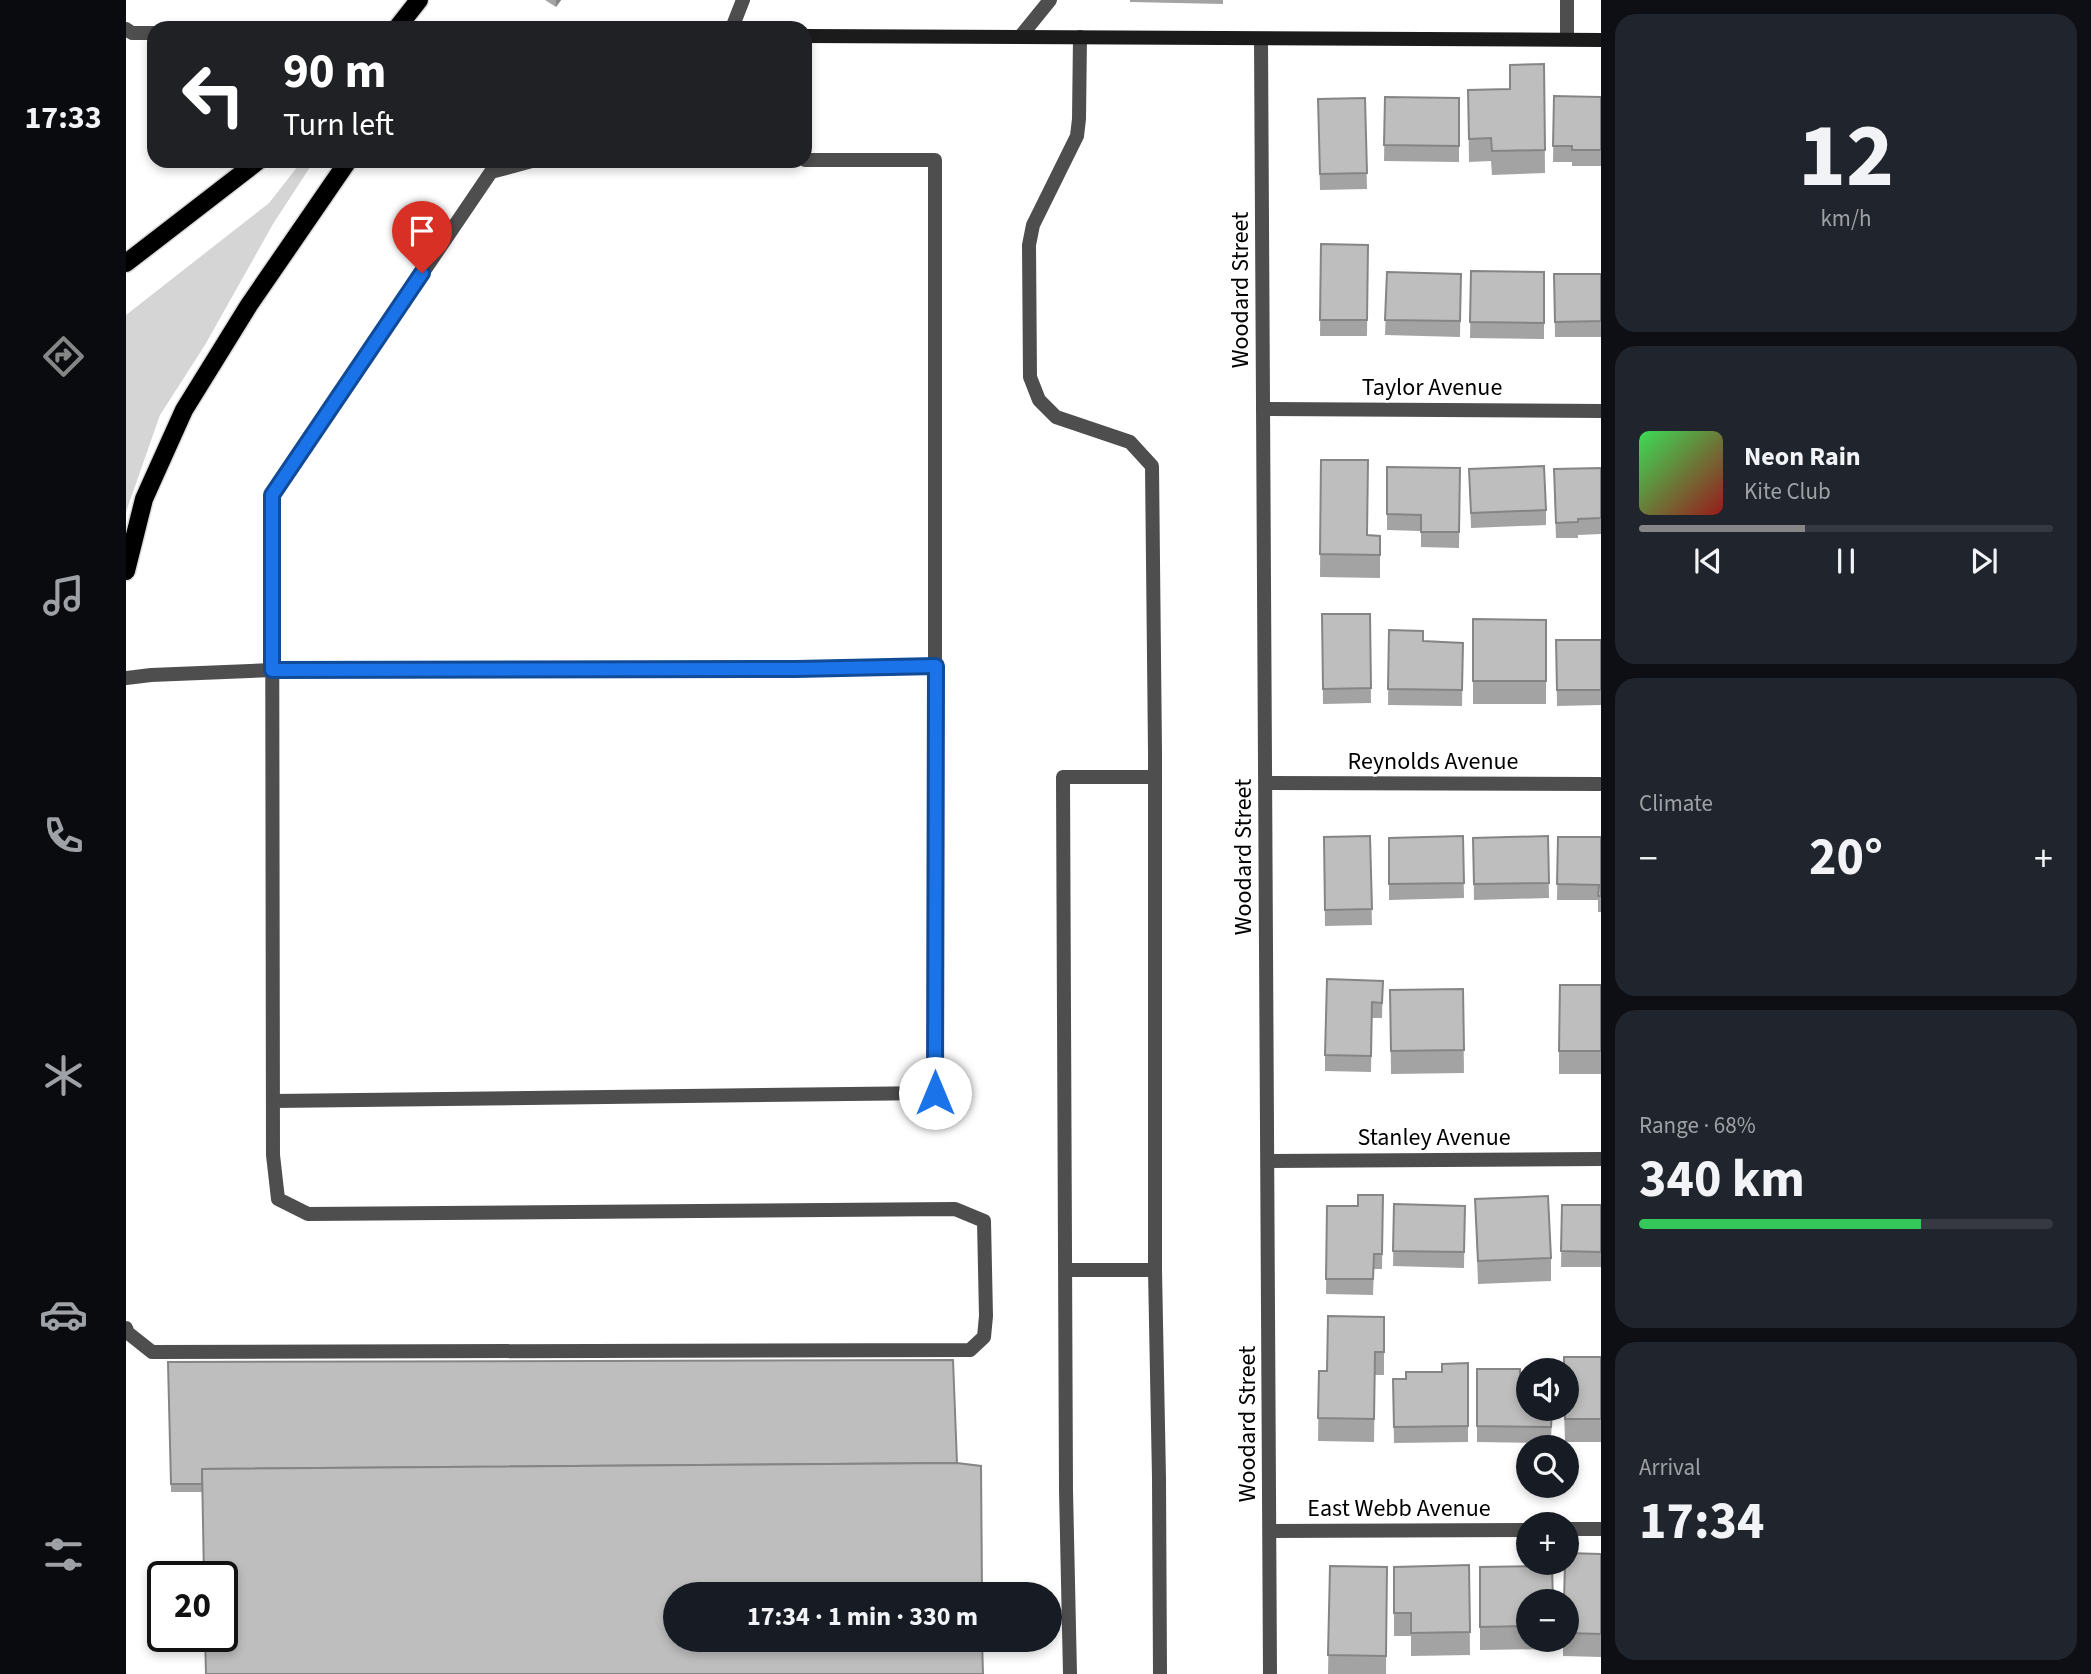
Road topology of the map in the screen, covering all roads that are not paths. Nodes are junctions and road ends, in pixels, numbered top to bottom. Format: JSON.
{"nodes":[{"id":1,"x":419,"y":0,"type":"edge"},
{"id":2,"x":743,"y":0,"type":"edge"},
{"id":3,"x":1050,"y":0,"type":"edge"},
{"id":4,"x":1567,"y":0,"type":"edge"},
{"id":5,"x":402,"y":21,"type":"edge"},
{"id":6,"x":735,"y":21,"type":"edge"},
{"id":7,"x":126,"y":29,"type":"edge"},
{"id":8,"x":147,"y":33,"type":"edge"},
{"id":9,"x":812,"y":36,"type":"edge"},
{"id":10,"x":1020,"y":37,"type":"junction"},
{"id":11,"x":1080,"y":37,"type":"junction"},
{"id":12,"x":1567,"y":38,"type":"junction"},
{"id":13,"x":1261,"y":39,"type":"junction"},
{"id":14,"x":1601,"y":40,"type":"edge"},
{"id":15,"x":812,"y":160,"type":"edge"},
{"id":16,"x":249,"y":168,"type":"edge"},
{"id":17,"x":343,"y":168,"type":"edge"},
{"id":18,"x":506,"y":168,"type":"edge"},
{"id":19,"x":126,"y":263,"type":"edge"},
{"id":20,"x":1263,"y":409,"type":"junction"},
{"id":21,"x":1601,"y":411,"type":"edge"},
{"id":22,"x":126,"y":571,"type":"edge"},
{"id":23,"x":936,"y":666,"type":"junction"},
{"id":24,"x":272,"y":670,"type":"junction"},
{"id":25,"x":126,"y":678,"type":"edge"},
{"id":26,"x":1154,"y":777,"type":"junction"},
{"id":27,"x":1266,"y":783,"type":"junction"},
{"id":28,"x":1601,"y":784,"type":"edge"},
{"id":29,"x":273,"y":1101,"type":"junction"},
{"id":30,"x":1601,"y":1159,"type":"edge"},
{"id":31,"x":1268,"y":1161,"type":"junction"},
{"id":32,"x":1067,"y":1270,"type":"junction"},
{"id":33,"x":1155,"y":1270,"type":"junction"},
{"id":34,"x":126,"y":1328,"type":"edge"},
{"id":35,"x":1579,"y":1529,"type":"edge"},
{"id":36,"x":1601,"y":1529,"type":"edge"},
{"id":37,"x":1516,"y":1530,"type":"edge"},
{"id":38,"x":1270,"y":1531,"type":"junction"},
{"id":39,"x":1070,"y":1674,"type":"edge"},
{"id":40,"x":1160,"y":1674,"type":"edge"},
{"id":41,"x":1270,"y":1674,"type":"edge"}],
"edges":[{"from":1,"to":5,"type":"main road"},
{"from":2,"to":6,"type":"street"},
{"from":3,"to":10,"type":"street"},
{"from":4,"to":12,"type":"street"},
{"from":7,"to":8,"type":"street"},
{"from":9,"to":10,"type":"street"},
{"from":10,"to":11,"type":"street"},
{"from":11,"to":13,"type":"street"},
{"from":11,"to":26,"type":"street"},
{"from":12,"to":13,"type":"street"},
{"from":12,"to":14,"type":"street"},
{"from":13,"to":20,"type":"street","name":"Woodard Street"},
{"from":15,"to":23,"type":"street"},
{"from":16,"to":19,"type":"main road"},
{"from":17,"to":22,"type":"main road"},
{"from":18,"to":24,"type":"street"},
{"from":20,"to":21,"type":"street","name":"Taylor Avenue"},
{"from":20,"to":27,"type":"street","name":"Woodard Street"},
{"from":23,"to":24,"type":"street"},
{"from":23,"to":29,"type":"street"},
{"from":24,"to":25,"type":"street"},
{"from":24,"to":29,"type":"street"},
{"from":26,"to":32,"type":"street"},
{"from":26,"to":33,"type":"street"},
{"from":27,"to":28,"type":"street","name":"Reynolds Avenue"},
{"from":27,"to":31,"type":"street","name":"Woodard Street"},
{"from":29,"to":34,"type":"street"},
{"from":30,"to":31,"type":"street","name":"Stanley Avenue"},
{"from":31,"to":38,"type":"street","name":"Woodard Street"},
{"from":32,"to":33,"type":"street"},
{"from":32,"to":39,"type":"street"},
{"from":33,"to":40,"type":"street"},
{"from":35,"to":36,"type":"street"},
{"from":37,"to":38,"type":"street","name":"East Webb Avenue"},
{"from":38,"to":41,"type":"street","name":"Woodard Street"}]}
